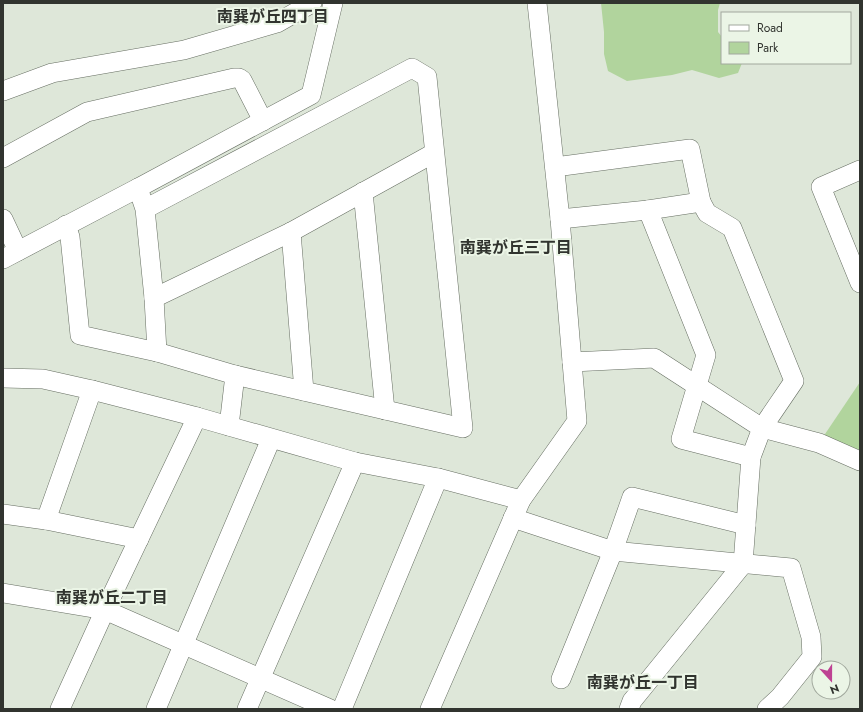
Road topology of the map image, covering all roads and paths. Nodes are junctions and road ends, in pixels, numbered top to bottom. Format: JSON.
{"nodes":[{"id":1,"x":312,"y":3,"type":"edge"},
{"id":2,"x":333,"y":3,"type":"edge"},
{"id":3,"x":537,"y":3,"type":"edge"},
{"id":4,"x":3,"y":91,"type":"edge"},
{"id":5,"x":263,"y":122,"type":"junction"},
{"id":6,"x":434,"y":153,"type":"junction"},
{"id":7,"x":3,"y":158,"type":"edge"},
{"id":8,"x":554,"y":167,"type":"junction"},
{"id":9,"x":860,"y":170,"type":"edge"},
{"id":10,"x":138,"y":188,"type":"junction"},
{"id":11,"x":363,"y":192,"type":"junction"},
{"id":12,"x":701,"y":202,"type":"junction"},
{"id":13,"x":145,"y":209,"type":"junction"},
{"id":14,"x":648,"y":210,"type":"junction"},
{"id":15,"x":3,"y":219,"type":"edge"},
{"id":16,"x":560,"y":219,"type":"junction"},
{"id":17,"x":66,"y":225,"type":"junction"},
{"id":18,"x":291,"y":232,"type":"junction"},
{"id":19,"x":11,"y":254,"type":"edge"},
{"id":20,"x":860,"y":283,"type":"edge"},
{"id":21,"x":154,"y":298,"type":"junction"},
{"id":22,"x":157,"y":352,"type":"junction"},
{"id":23,"x":572,"y":362,"type":"junction"},
{"id":24,"x":235,"y":374,"type":"junction"},
{"id":25,"x":3,"y":378,"type":"edge"},
{"id":26,"x":698,"y":385,"type":"junction"},
{"id":27,"x":92,"y":390,"type":"junction"},
{"id":28,"x":304,"y":391,"type":"junction"},
{"id":29,"x":385,"y":410,"type":"junction"},
{"id":30,"x":197,"y":417,"type":"junction"},
{"id":31,"x":229,"y":426,"type":"junction"},
{"id":32,"x":762,"y":428,"type":"junction"},
{"id":33,"x":271,"y":439,"type":"junction"},
{"id":34,"x":751,"y":457,"type":"junction"},
{"id":35,"x":860,"y":461,"type":"edge"},
{"id":36,"x":355,"y":462,"type":"junction"},
{"id":37,"x":438,"y":478,"type":"junction"},
{"id":38,"x":521,"y":500,"type":"junction"},
{"id":39,"x":3,"y":514,"type":"edge"},
{"id":40,"x":513,"y":518,"type":"junction"},
{"id":41,"x":46,"y":520,"type":"junction"},
{"id":42,"x":746,"y":525,"type":"junction"},
{"id":43,"x":139,"y":539,"type":"junction"},
{"id":44,"x":613,"y":551,"type":"junction"},
{"id":45,"x":743,"y":564,"type":"junction"},
{"id":46,"x":3,"y":593,"type":"edge"},
{"id":47,"x":105,"y":610,"type":"junction"},
{"id":48,"x":183,"y":644,"type":"junction"},
{"id":49,"x":261,"y":679,"type":"junction"},
{"id":50,"x":561,"y":679,"type":"dead end"},
{"id":51,"x":60,"y":709,"type":"edge"},
{"id":52,"x":156,"y":709,"type":"edge"},
{"id":53,"x":247,"y":709,"type":"edge"},
{"id":54,"x":330,"y":709,"type":"edge"},
{"id":55,"x":342,"y":709,"type":"edge"},
{"id":56,"x":430,"y":709,"type":"edge"},
{"id":57,"x":629,"y":709,"type":"edge"},
{"id":58,"x":767,"y":709,"type":"edge"}],
"edges":[{"from":1,"to":4,"type":"street"},
{"from":2,"to":5,"type":"street"},
{"from":3,"to":8,"type":"street"},
{"from":5,"to":7,"type":"street"},
{"from":5,"to":10,"type":"street"},
{"from":6,"to":11,"type":"street"},
{"from":6,"to":13,"type":"street"},
{"from":6,"to":29,"type":"street"},
{"from":8,"to":12,"type":"street"},
{"from":8,"to":16,"type":"street"},
{"from":9,"to":20,"type":"street"},
{"from":10,"to":13,"type":"street"},
{"from":10,"to":17,"type":"street"},
{"from":11,"to":18,"type":"street"},
{"from":11,"to":29,"type":"street"},
{"from":12,"to":14,"type":"street"},
{"from":12,"to":32,"type":"street"},
{"from":13,"to":21,"type":"street"},
{"from":14,"to":16,"type":"street"},
{"from":14,"to":26,"type":"street"},
{"from":15,"to":19,"type":"street"},
{"from":16,"to":23,"type":"street"},
{"from":17,"to":19,"type":"street"},
{"from":17,"to":22,"type":"street"},
{"from":18,"to":21,"type":"street"},
{"from":18,"to":28,"type":"street"},
{"from":21,"to":22,"type":"street"},
{"from":22,"to":24,"type":"street"},
{"from":23,"to":26,"type":"street"},
{"from":23,"to":38,"type":"street"},
{"from":24,"to":28,"type":"street"},
{"from":24,"to":31,"type":"street"},
{"from":25,"to":27,"type":"street"},
{"from":26,"to":32,"type":"street"},
{"from":26,"to":34,"type":"street"},
{"from":27,"to":30,"type":"street"},
{"from":27,"to":41,"type":"street"},
{"from":28,"to":29,"type":"street"},
{"from":30,"to":31,"type":"street"},
{"from":30,"to":43,"type":"street"},
{"from":31,"to":33,"type":"street"},
{"from":32,"to":34,"type":"street"},
{"from":32,"to":35,"type":"street"},
{"from":33,"to":36,"type":"street"},
{"from":33,"to":48,"type":"street"},
{"from":34,"to":42,"type":"street"},
{"from":36,"to":37,"type":"street"},
{"from":36,"to":49,"type":"street"},
{"from":37,"to":38,"type":"street"},
{"from":37,"to":55,"type":"street"},
{"from":38,"to":40,"type":"street"},
{"from":39,"to":41,"type":"street"},
{"from":40,"to":44,"type":"street"},
{"from":40,"to":56,"type":"street"},
{"from":41,"to":43,"type":"street"},
{"from":42,"to":44,"type":"street"},
{"from":42,"to":45,"type":"street"},
{"from":43,"to":47,"type":"street"},
{"from":44,"to":45,"type":"street"},
{"from":44,"to":50,"type":"street"},
{"from":45,"to":57,"type":"street"},
{"from":45,"to":58,"type":"street"},
{"from":46,"to":47,"type":"street"},
{"from":47,"to":48,"type":"street"},
{"from":47,"to":51,"type":"street"},
{"from":48,"to":49,"type":"street"},
{"from":48,"to":52,"type":"street"},
{"from":49,"to":53,"type":"street"},
{"from":49,"to":54,"type":"street"}]}
